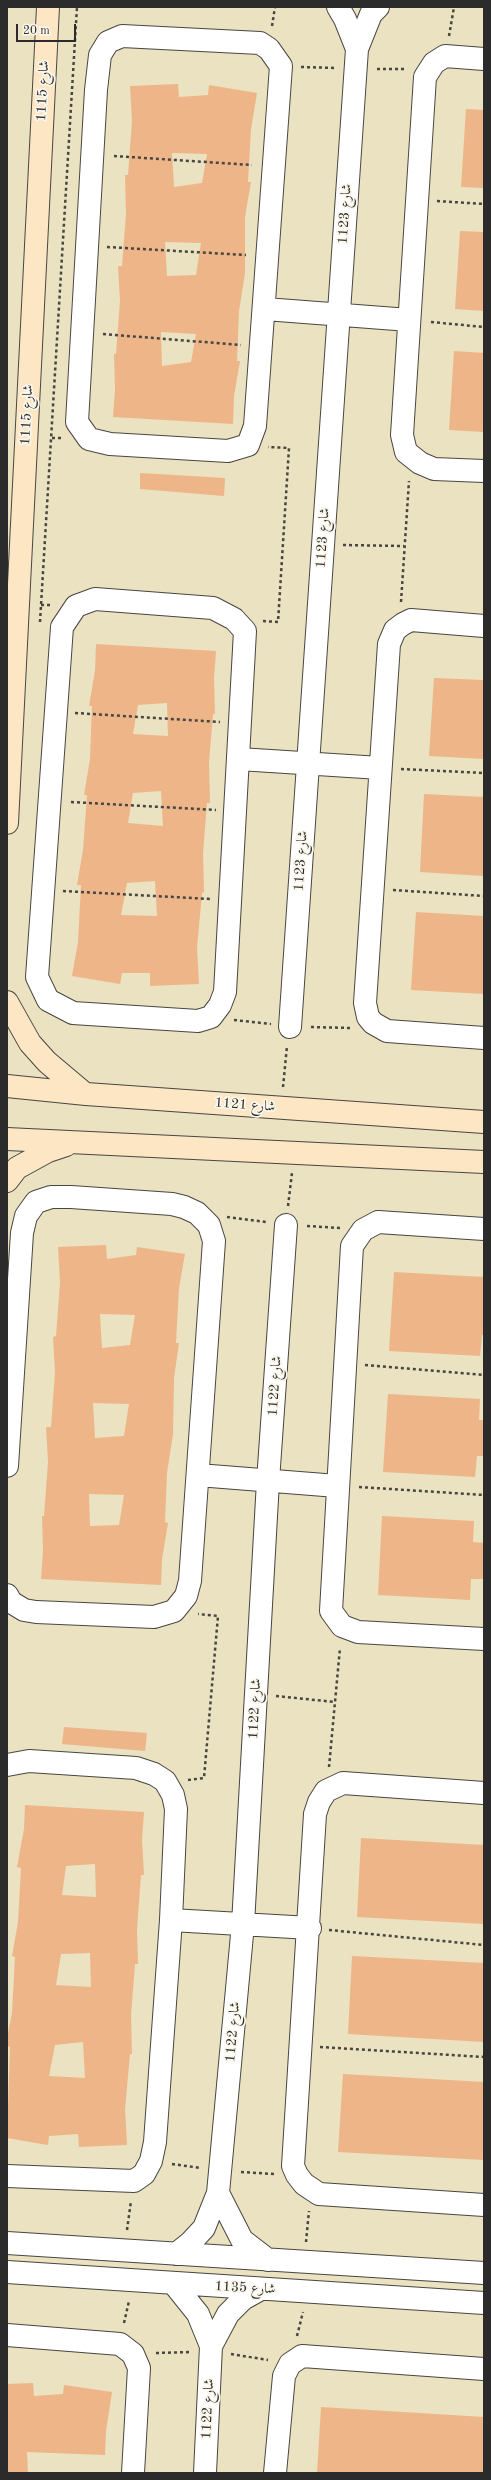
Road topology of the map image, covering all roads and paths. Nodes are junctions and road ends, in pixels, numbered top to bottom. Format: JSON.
{"nodes":[{"id":1,"x":48,"y":7,"type":"edge"},
{"id":2,"x":77,"y":7,"type":"edge"},
{"id":3,"x":338,"y":7,"type":"edge"},
{"id":4,"x":378,"y":7,"type":"edge"},
{"id":5,"x":454,"y":7,"type":"edge"},
{"id":6,"x":357,"y":49,"type":"junction"},
{"id":7,"x":445,"y":56,"type":"junction"},
{"id":8,"x":484,"y":59,"type":"edge"},
{"id":9,"x":93,"y":154,"type":"junction"},
{"id":10,"x":275,"y":167,"type":"junction"},
{"id":11,"x":416,"y":199,"type":"junction"},
{"id":12,"x":484,"y":204,"type":"edge"},
{"id":13,"x":87,"y":246,"type":"junction"},
{"id":14,"x":269,"y":256,"type":"junction"},
{"id":15,"x":265,"y":309,"type":"junction"},
{"id":16,"x":338,"y":315,"type":"junction"},
{"id":17,"x":409,"y":320,"type":"junction"},
{"id":18,"x":484,"y":327,"type":"edge"},
{"id":19,"x":82,"y":332,"type":"junction"},
{"id":20,"x":262,"y":347,"type":"junction"},
{"id":21,"x":248,"y":445,"type":"junction"},
{"id":22,"x":410,"y":457,"type":"junction"},
{"id":23,"x":484,"y":471,"type":"edge"},
{"id":24,"x":322,"y":545,"type":"junction"},
{"id":25,"x":404,"y":546,"type":"junction"},
{"id":26,"x":234,"y":619,"type":"junction"},
{"id":27,"x":484,"y":626,"type":"edge"},
{"id":28,"x":399,"y":627,"type":"junction"},
{"id":29,"x":40,"y":629,"type":"dead end"},
{"id":30,"x":56,"y":712,"type":"junction"},
{"id":31,"x":241,"y":724,"type":"junction"},
{"id":32,"x":239,"y":759,"type":"junction"},
{"id":33,"x":308,"y":764,"type":"junction"},
{"id":34,"x":380,"y":768,"type":"junction"},
{"id":35,"x":484,"y":773,"type":"edge"},
{"id":36,"x":50,"y":801,"type":"junction"},
{"id":37,"x":236,"y":811,"type":"junction"},
{"id":38,"x":7,"y":823,"type":"edge"},
{"id":39,"x":43,"y":889,"type":"junction"},
{"id":40,"x":372,"y":889,"type":"junction"},
{"id":41,"x":484,"y":896,"type":"edge"},
{"id":42,"x":230,"y":900,"type":"junction"},
{"id":43,"x":7,"y":1002,"type":"edge"},
{"id":44,"x":290,"y":1027,"type":"joint"},
{"id":45,"x":484,"y":1038,"type":"edge"},
{"id":46,"x":7,"y":1086,"type":"edge"},
{"id":47,"x":86,"y":1094,"type":"junction"},
{"id":48,"x":280,"y":1108,"type":"junction"},
{"id":49,"x":484,"y":1122,"type":"edge"},
{"id":50,"x":7,"y":1139,"type":"edge"},
{"id":51,"x":75,"y":1143,"type":"junction"},
{"id":52,"x":294,"y":1154,"type":"junction"},
{"id":53,"x":484,"y":1162,"type":"edge"},
{"id":54,"x":7,"y":1181,"type":"edge"},
{"id":55,"x":286,"y":1225,"type":"joint"},
{"id":56,"x":484,"y":1229,"type":"edge"},
{"id":57,"x":345,"y":1364,"type":"junction"},
{"id":58,"x":484,"y":1375,"type":"edge"},
{"id":59,"x":7,"y":1466,"type":"edge"},
{"id":60,"x":198,"y":1475,"type":"junction"},
{"id":61,"x":268,"y":1481,"type":"junction"},
{"id":62,"x":337,"y":1486,"type":"junction"},
{"id":63,"x":484,"y":1495,"type":"edge"},
{"id":64,"x":7,"y":1595,"type":"edge"},
{"id":65,"x":174,"y":1611,"type":"junction"},
{"id":66,"x":342,"y":1626,"type":"junction"},
{"id":67,"x":484,"y":1640,"type":"edge"},
{"id":68,"x":256,"y":1694,"type":"junction"},
{"id":69,"x":335,"y":1702,"type":"junction"},
{"id":70,"x":7,"y":1765,"type":"edge"},
{"id":71,"x":165,"y":1781,"type":"junction"},
{"id":72,"x":326,"y":1791,"type":"junction"},
{"id":73,"x":484,"y":1793,"type":"edge"},
{"id":74,"x":171,"y":1920,"type":"junction"},
{"id":75,"x":243,"y":1924,"type":"junction"},
{"id":76,"x":310,"y":1928,"type":"junction"},
{"id":77,"x":484,"y":1945,"type":"edge"},
{"id":78,"x":302,"y":2045,"type":"junction"},
{"id":79,"x":484,"y":2058,"type":"edge"},
{"id":80,"x":7,"y":2176,"type":"edge"},
{"id":81,"x":218,"y":2193,"type":"junction"},
{"id":82,"x":484,"y":2205,"type":"edge"},
{"id":83,"x":7,"y":2243,"type":"edge"},
{"id":84,"x":176,"y":2254,"type":"junction"},
{"id":85,"x":268,"y":2260,"type":"junction"},
{"id":86,"x":7,"y":2272,"type":"edge"},
{"id":87,"x":484,"y":2273,"type":"edge"},
{"id":88,"x":174,"y":2284,"type":"junction"},
{"id":89,"x":261,"y":2289,"type":"junction"},
{"id":90,"x":484,"y":2303,"type":"edge"},
{"id":91,"x":7,"y":2335,"type":"edge"},
{"id":92,"x":211,"y":2346,"type":"junction"},
{"id":93,"x":484,"y":2369,"type":"edge"},
{"id":94,"x":133,"y":2473,"type":"edge"},
{"id":95,"x":205,"y":2473,"type":"edge"},
{"id":96,"x":275,"y":2473,"type":"edge"}],
"edges":[{"from":1,"to":38,"type":"street","name":"شارع 1115"},
{"from":2,"to":29,"type":"path"},
{"from":3,"to":6,"type":"street","name":"شارع 1123"},
{"from":4,"to":6,"type":"street","name":"شارع 1123"},
{"from":5,"to":7,"type":"path"},
{"from":6,"to":16,"type":"street","name":"شارع 1123"},
{"from":7,"to":8,"type":"street"},
{"from":7,"to":11,"type":"street"},
{"from":9,"to":10,"type":"path"},
{"from":9,"to":10,"type":"street"},
{"from":9,"to":13,"type":"street"},
{"from":10,"to":14,"type":"street"},
{"from":11,"to":12,"type":"path"},
{"from":11,"to":17,"type":"street"},
{"from":13,"to":14,"type":"path"},
{"from":13,"to":19,"type":"street"},
{"from":14,"to":15,"type":"street"},
{"from":15,"to":16,"type":"street"},
{"from":15,"to":20,"type":"street"},
{"from":16,"to":17,"type":"street"},
{"from":16,"to":24,"type":"street","name":"شارع 1123"},
{"from":17,"to":18,"type":"path"},
{"from":17,"to":22,"type":"street"},
{"from":19,"to":20,"type":"path"},
{"from":19,"to":21,"type":"street"},
{"from":20,"to":21,"type":"street"},
{"from":21,"to":26,"type":"path"},
{"from":22,"to":23,"type":"street"},
{"from":22,"to":25,"type":"path"},
{"from":24,"to":25,"type":"path"},
{"from":24,"to":33,"type":"street","name":"شارع 1123"},
{"from":25,"to":28,"type":"path"},
{"from":26,"to":30,"type":"street"},
{"from":26,"to":31,"type":"street"},
{"from":27,"to":28,"type":"street"},
{"from":28,"to":34,"type":"street"},
{"from":30,"to":31,"type":"path"},
{"from":30,"to":36,"type":"street"},
{"from":31,"to":32,"type":"street"},
{"from":32,"to":33,"type":"street"},
{"from":32,"to":37,"type":"street"},
{"from":33,"to":34,"type":"street"},
{"from":33,"to":44,"type":"street","name":"شارع 1123"},
{"from":34,"to":35,"type":"path"},
{"from":34,"to":40,"type":"street"},
{"from":36,"to":37,"type":"path"},
{"from":36,"to":39,"type":"street"},
{"from":37,"to":42,"type":"street"},
{"from":39,"to":42,"type":"path"},
{"from":39,"to":42,"type":"street"},
{"from":40,"to":41,"type":"path"},
{"from":40,"to":45,"type":"street"},
{"from":43,"to":47,"type":"street"},
{"from":44,"to":48,"type":"path"},
{"from":46,"to":47,"type":"street","name":"شارع 1121"},
{"from":47,"to":48,"type":"street","name":"شارع 1121"},
{"from":48,"to":49,"type":"street","name":"شارع 1121"},
{"from":50,"to":51,"type":"street"},
{"from":51,"to":52,"type":"street"},
{"from":51,"to":54,"type":"street"},
{"from":52,"to":53,"type":"street"},
{"from":52,"to":55,"type":"path"},
{"from":55,"to":61,"type":"street","name":"شارع 1122"},
{"from":56,"to":57,"type":"street"},
{"from":57,"to":58,"type":"path"},
{"from":57,"to":62,"type":"street"},
{"from":59,"to":60,"type":"street"},
{"from":60,"to":61,"type":"street"},
{"from":60,"to":65,"type":"street"},
{"from":61,"to":62,"type":"street"},
{"from":61,"to":68,"type":"street","name":"شارع 1122"},
{"from":62,"to":63,"type":"path"},
{"from":62,"to":66,"type":"street"},
{"from":64,"to":65,"type":"street"},
{"from":65,"to":71,"type":"path"},
{"from":66,"to":67,"type":"street"},
{"from":66,"to":69,"type":"path"},
{"from":68,"to":69,"type":"path"},
{"from":68,"to":75,"type":"street","name":"شارع 1122"},
{"from":69,"to":72,"type":"path"},
{"from":70,"to":71,"type":"street"},
{"from":71,"to":74,"type":"street"},
{"from":72,"to":73,"type":"street"},
{"from":72,"to":76,"type":"street"},
{"from":74,"to":75,"type":"street"},
{"from":74,"to":80,"type":"street"},
{"from":75,"to":76,"type":"street"},
{"from":75,"to":81,"type":"street","name":"شارع 1122"},
{"from":76,"to":77,"type":"path"},
{"from":76,"to":78,"type":"street"},
{"from":78,"to":79,"type":"path"},
{"from":78,"to":82,"type":"street"},
{"from":81,"to":84,"type":"street","name":"شارع 1122"},
{"from":81,"to":85,"type":"street"},
{"from":83,"to":84,"type":"street","name":"شارع 1135"},
{"from":84,"to":85,"type":"street","name":"شارع 1135"},
{"from":85,"to":87,"type":"street","name":"شارع 1135"},
{"from":86,"to":88,"type":"street","name":"شارع 1135"},
{"from":88,"to":89,"type":"street","name":"شارع 1135"},
{"from":88,"to":92,"type":"street","name":"شارع 1122"},
{"from":89,"to":90,"type":"street","name":"شارع 1135"},
{"from":89,"to":92,"type":"street","name":"شارع 1122"},
{"from":91,"to":94,"type":"street"},
{"from":92,"to":95,"type":"street","name":"شارع 1122"},
{"from":93,"to":96,"type":"street"}]}
